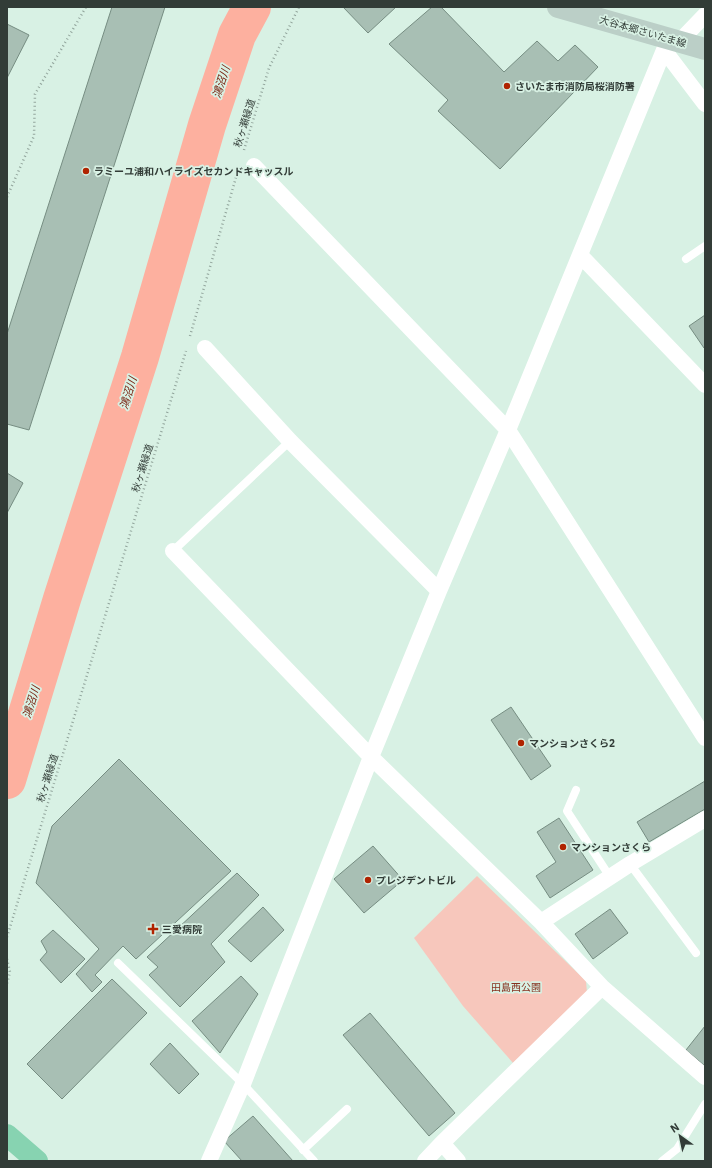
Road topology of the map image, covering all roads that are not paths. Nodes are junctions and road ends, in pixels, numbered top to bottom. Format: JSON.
{"nodes":[{"id":1,"x":558,"y":7,"type":"edge"},
{"id":2,"x":705,"y":15,"type":"edge"},
{"id":3,"x":670,"y":44,"type":"junction"},
{"id":4,"x":705,"y":48,"type":"edge"},
{"id":5,"x":705,"y":104,"type":"edge"},
{"id":6,"x":248,"y":160,"type":"road end"},
{"id":7,"x":705,"y":246,"type":"edge"},
{"id":8,"x":580,"y":256,"type":"junction"},
{"id":9,"x":686,"y":259,"type":"dead end"},
{"id":10,"x":205,"y":348,"type":"dead end"},
{"id":11,"x":705,"y":385,"type":"edge"},
{"id":12,"x":508,"y":430,"type":"junction"},
{"id":13,"x":290,"y":441,"type":"junction"},
{"id":14,"x":173,"y":551,"type":"joint"},
{"id":15,"x":439,"y":591,"type":"junction"},
{"id":16,"x":705,"y":738,"type":"edge"},
{"id":17,"x":371,"y":757,"type":"junction"},
{"id":18,"x":576,"y":790,"type":"dead end"},
{"id":19,"x":705,"y":819,"type":"edge"},
{"id":20,"x":630,"y":864,"type":"junction"},
{"id":21,"x":610,"y":877,"type":"junction"},
{"id":22,"x":541,"y":922,"type":"junction"},
{"id":23,"x":696,"y":953,"type":"dead end"},
{"id":24,"x":118,"y":963,"type":"dead end"},
{"id":25,"x":602,"y":987,"type":"junction"},
{"id":26,"x":705,"y":1076,"type":"edge"},
{"id":27,"x":243,"y":1084,"type":"junction"},
{"id":28,"x":705,"y":1104,"type":"edge"},
{"id":29,"x":347,"y":1109,"type":"dead end"},
{"id":30,"x":7,"y":1135,"type":"edge"},
{"id":31,"x":442,"y":1143,"type":"junction"},
{"id":32,"x":303,"y":1150,"type":"junction"},
{"id":33,"x":37,"y":1161,"type":"edge"},
{"id":34,"x":208,"y":1161,"type":"edge"},
{"id":35,"x":314,"y":1161,"type":"edge"},
{"id":36,"x":424,"y":1161,"type":"edge"},
{"id":37,"x":458,"y":1161,"type":"edge"},
{"id":38,"x":662,"y":1161,"type":"edge"}],
"edges":[{"from":1,"to":3,"type":"main road","name":"大谷本郷さいたま線"},
{"from":2,"to":3,"type":"street"},
{"from":3,"to":4,"type":"main road","name":"大谷本郷さいたま線"},
{"from":3,"to":5,"type":"street"},
{"from":3,"to":8,"type":"street"},
{"from":6,"to":12,"type":"street"},
{"from":7,"to":9,"type":"lane"},
{"from":8,"to":11,"type":"street"},
{"from":8,"to":12,"type":"street"},
{"from":10,"to":13,"type":"street"},
{"from":12,"to":15,"type":"street"},
{"from":12,"to":16,"type":"street"},
{"from":13,"to":14,"type":"lane"},
{"from":13,"to":15,"type":"street"},
{"from":14,"to":17,"type":"street"},
{"from":15,"to":17,"type":"street"},
{"from":17,"to":22,"type":"street"},
{"from":17,"to":27,"type":"street"},
{"from":18,"to":21,"type":"lane"},
{"from":19,"to":20,"type":"street"},
{"from":20,"to":21,"type":"street"},
{"from":20,"to":23,"type":"lane"},
{"from":21,"to":22,"type":"street"},
{"from":22,"to":25,"type":"street"},
{"from":24,"to":27,"type":"lane"},
{"from":25,"to":26,"type":"street"},
{"from":25,"to":31,"type":"street"},
{"from":27,"to":32,"type":"lane"},
{"from":27,"to":34,"type":"street"},
{"from":28,"to":38,"type":"lane"},
{"from":29,"to":32,"type":"lane"},
{"from":30,"to":33,"type":"highway"},
{"from":31,"to":36,"type":"street"},
{"from":31,"to":37,"type":"street"},
{"from":32,"to":35,"type":"lane"}]}
